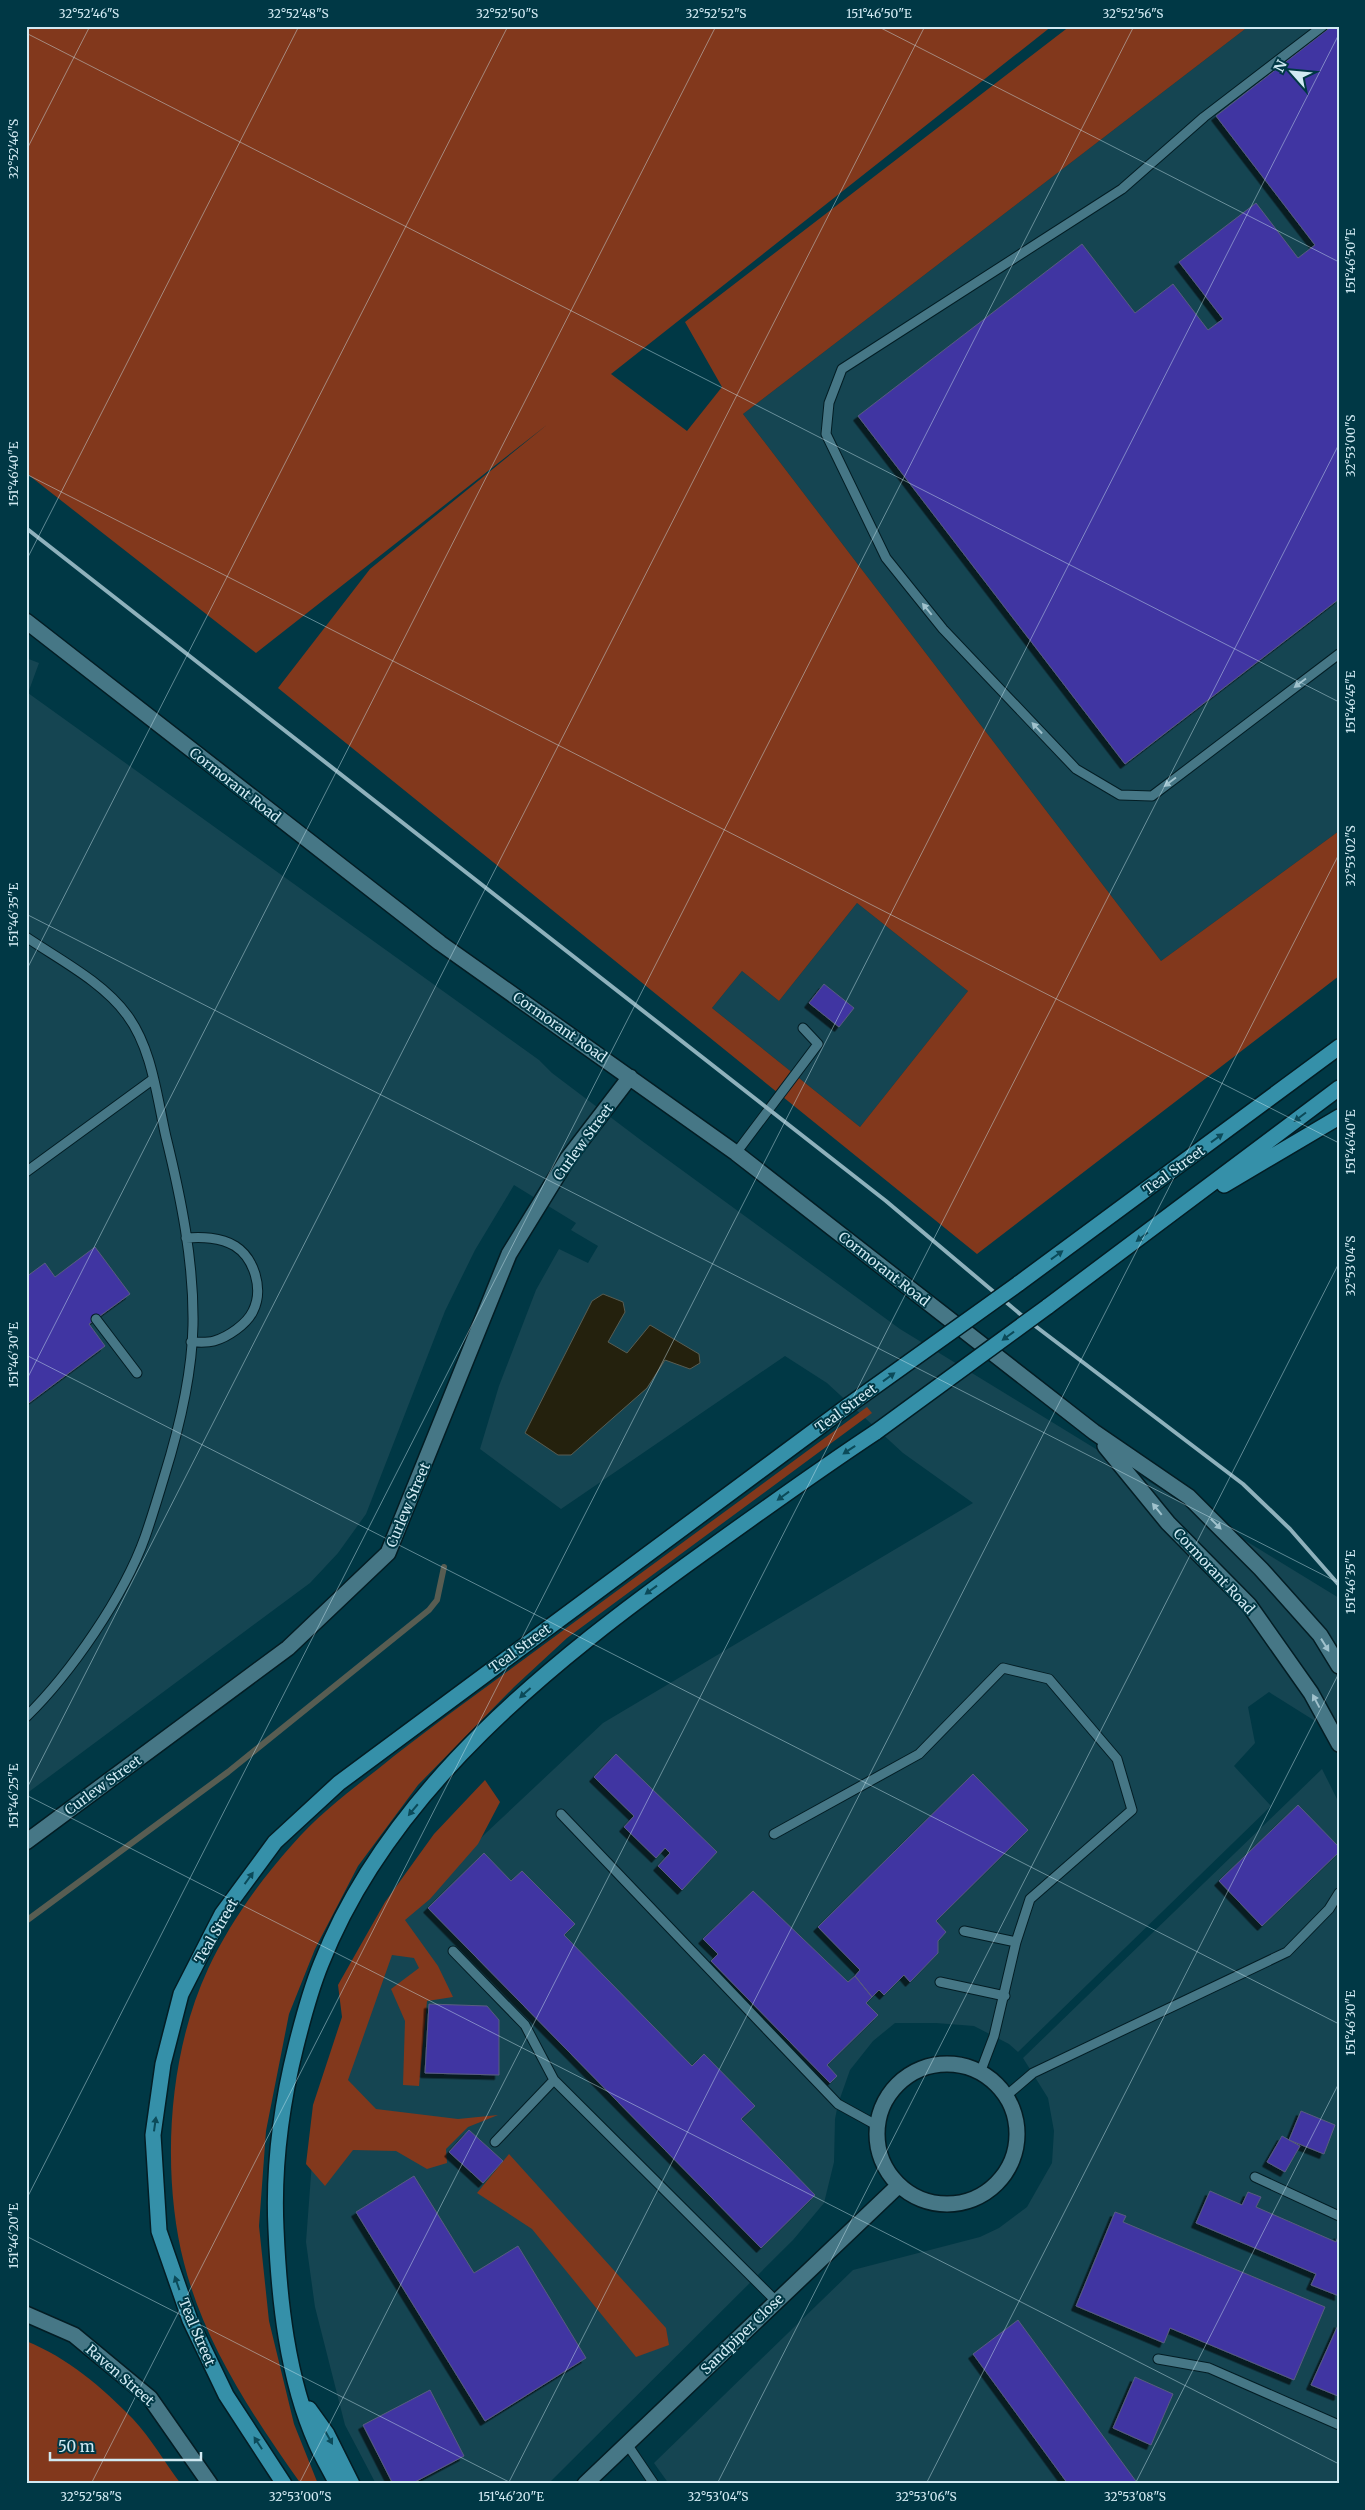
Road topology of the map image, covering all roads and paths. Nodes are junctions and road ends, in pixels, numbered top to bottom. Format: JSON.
{"nodes":[{"id":1,"x":1323,"y":26,"type":"edge"},
{"id":2,"x":26,"y":621,"type":"edge"},
{"id":3,"x":1339,"y":654,"type":"edge"},
{"id":4,"x":26,"y":937,"type":"edge"},
{"id":5,"x":803,"y":1028,"type":"dead end"},
{"id":6,"x":1339,"y":1042,"type":"edge"},
{"id":7,"x":1339,"y":1047,"type":"edge"},
{"id":8,"x":630,"y":1077,"type":"junction"},
{"id":9,"x":1298,"y":1079,"type":"junction"},
{"id":10,"x":152,"y":1080,"type":"junction"},
{"id":11,"x":1339,"y":1088,"type":"edge"},
{"id":12,"x":1339,"y":1117,"type":"edge"},
{"id":13,"x":736,"y":1153,"type":"junction"},
{"id":14,"x":26,"y":1172,"type":"edge"},
{"id":15,"x":1161,"y":1223,"type":"junction"},
{"id":16,"x":186,"y":1238,"type":"junction"},
{"id":17,"x":96,"y":1319,"type":"dead end"},
{"id":18,"x":191,"y":1342,"type":"junction"},
{"id":19,"x":137,"y":1373,"type":"dead end"},
{"id":20,"x":1094,"y":1432,"type":"junction"},
{"id":21,"x":1339,"y":1666,"type":"edge"},
{"id":22,"x":26,"y":1717,"type":"edge"},
{"id":23,"x":1339,"y":1744,"type":"edge"},
{"id":24,"x":561,"y":1814,"type":"dead end"},
{"id":25,"x":774,"y":1834,"type":"dead end"},
{"id":26,"x":26,"y":1842,"type":"edge"},
{"id":27,"x":1339,"y":1893,"type":"edge"},
{"id":28,"x":964,"y":1931,"type":"dead end"},
{"id":29,"x":1016,"y":1942,"type":"junction"},
{"id":30,"x":453,"y":1951,"type":"dead end"},
{"id":31,"x":940,"y":1982,"type":"dead end"},
{"id":32,"x":1005,"y":1996,"type":"junction"},
{"id":33,"x":980,"y":2073,"type":"junction"},
{"id":34,"x":554,"y":2080,"type":"junction"},
{"id":35,"x":1006,"y":2096,"type":"junction"},
{"id":36,"x":878,"y":2126,"type":"junction"},
{"id":37,"x":495,"y":2142,"type":"dead end"},
{"id":38,"x":1255,"y":2178,"type":"dead end"},
{"id":39,"x":899,"y":2185,"type":"junction"},
{"id":40,"x":1339,"y":2216,"type":"edge"},
{"id":41,"x":776,"y":2301,"type":"junction"},
{"id":42,"x":26,"y":2314,"type":"edge"},
{"id":43,"x":1158,"y":2359,"type":"dead end"},
{"id":44,"x":301,"y":2397,"type":"junction"},
{"id":45,"x":1339,"y":2425,"type":"edge"},
{"id":46,"x":627,"y":2444,"type":"junction"},
{"id":47,"x":210,"y":2484,"type":"edge"},
{"id":48,"x":284,"y":2484,"type":"edge"},
{"id":49,"x":337,"y":2484,"type":"edge"},
{"id":50,"x":352,"y":2484,"type":"edge"},
{"id":51,"x":585,"y":2484,"type":"edge"},
{"id":52,"x":654,"y":2484,"type":"edge"}],
"edges":[{"from":3,"to":1,"type":"lane","one_way":true},
{"from":2,"to":8,"type":"street","name":"Cormorant Road"},
{"from":4,"to":10,"type":"lane"},
{"from":5,"to":13,"type":"lane"},
{"from":6,"to":9,"type":"main road"},
{"from":7,"to":9,"type":"main road","name":"Teal Street"},
{"from":8,"to":13,"type":"street","name":"Cormorant Road"},
{"from":8,"to":26,"type":"street","name":"Curlew Street"},
{"from":48,"to":9,"type":"main road","name":"Teal Street","one_way":true,"bridge":true},
{"from":10,"to":14,"type":"lane"},
{"from":10,"to":16,"type":"lane"},
{"from":11,"to":15,"type":"main road","one_way":true},
{"from":12,"to":15,"type":"main road"},
{"from":13,"to":20,"type":"street","name":"Cormorant Road"},
{"from":15,"to":44,"type":"main road","one_way":true,"bridge":true},
{"from":16,"to":18,"type":"lane"},
{"from":16,"to":18,"type":"lane"},
{"from":17,"to":19,"type":"lane"},
{"from":18,"to":22,"type":"lane"},
{"from":20,"to":21,"type":"street","name":"Cormorant Road","one_way":true},
{"from":23,"to":20,"type":"street","name":"Cormorant Road","one_way":true},
{"from":24,"to":36,"type":"lane"},
{"from":25,"to":29,"type":"lane"},
{"from":27,"to":35,"type":"lane"},
{"from":28,"to":29,"type":"lane"},
{"from":29,"to":32,"type":"lane"},
{"from":30,"to":34,"type":"lane"},
{"from":31,"to":32,"type":"lane"},
{"from":32,"to":33,"type":"lane"},
{"from":33,"to":35,"type":"street"},
{"from":33,"to":36,"type":"street"},
{"from":34,"to":37,"type":"lane"},
{"from":34,"to":41,"type":"lane"},
{"from":35,"to":39,"type":"street"},
{"from":36,"to":39,"type":"street"},
{"from":38,"to":40,"type":"lane"},
{"from":39,"to":41,"type":"street","name":"Sandpiper Close"},
{"from":41,"to":46,"type":"street","name":"Sandpiper Close"},
{"from":42,"to":47,"type":"street","name":"Raven Street"},
{"from":43,"to":45,"type":"lane"},
{"from":44,"to":49,"type":"main road"},
{"from":44,"to":50,"type":"main road","one_way":true},
{"from":46,"to":51,"type":"street","name":"Sandpiper Close"},
{"from":46,"to":52,"type":"lane"}]}
